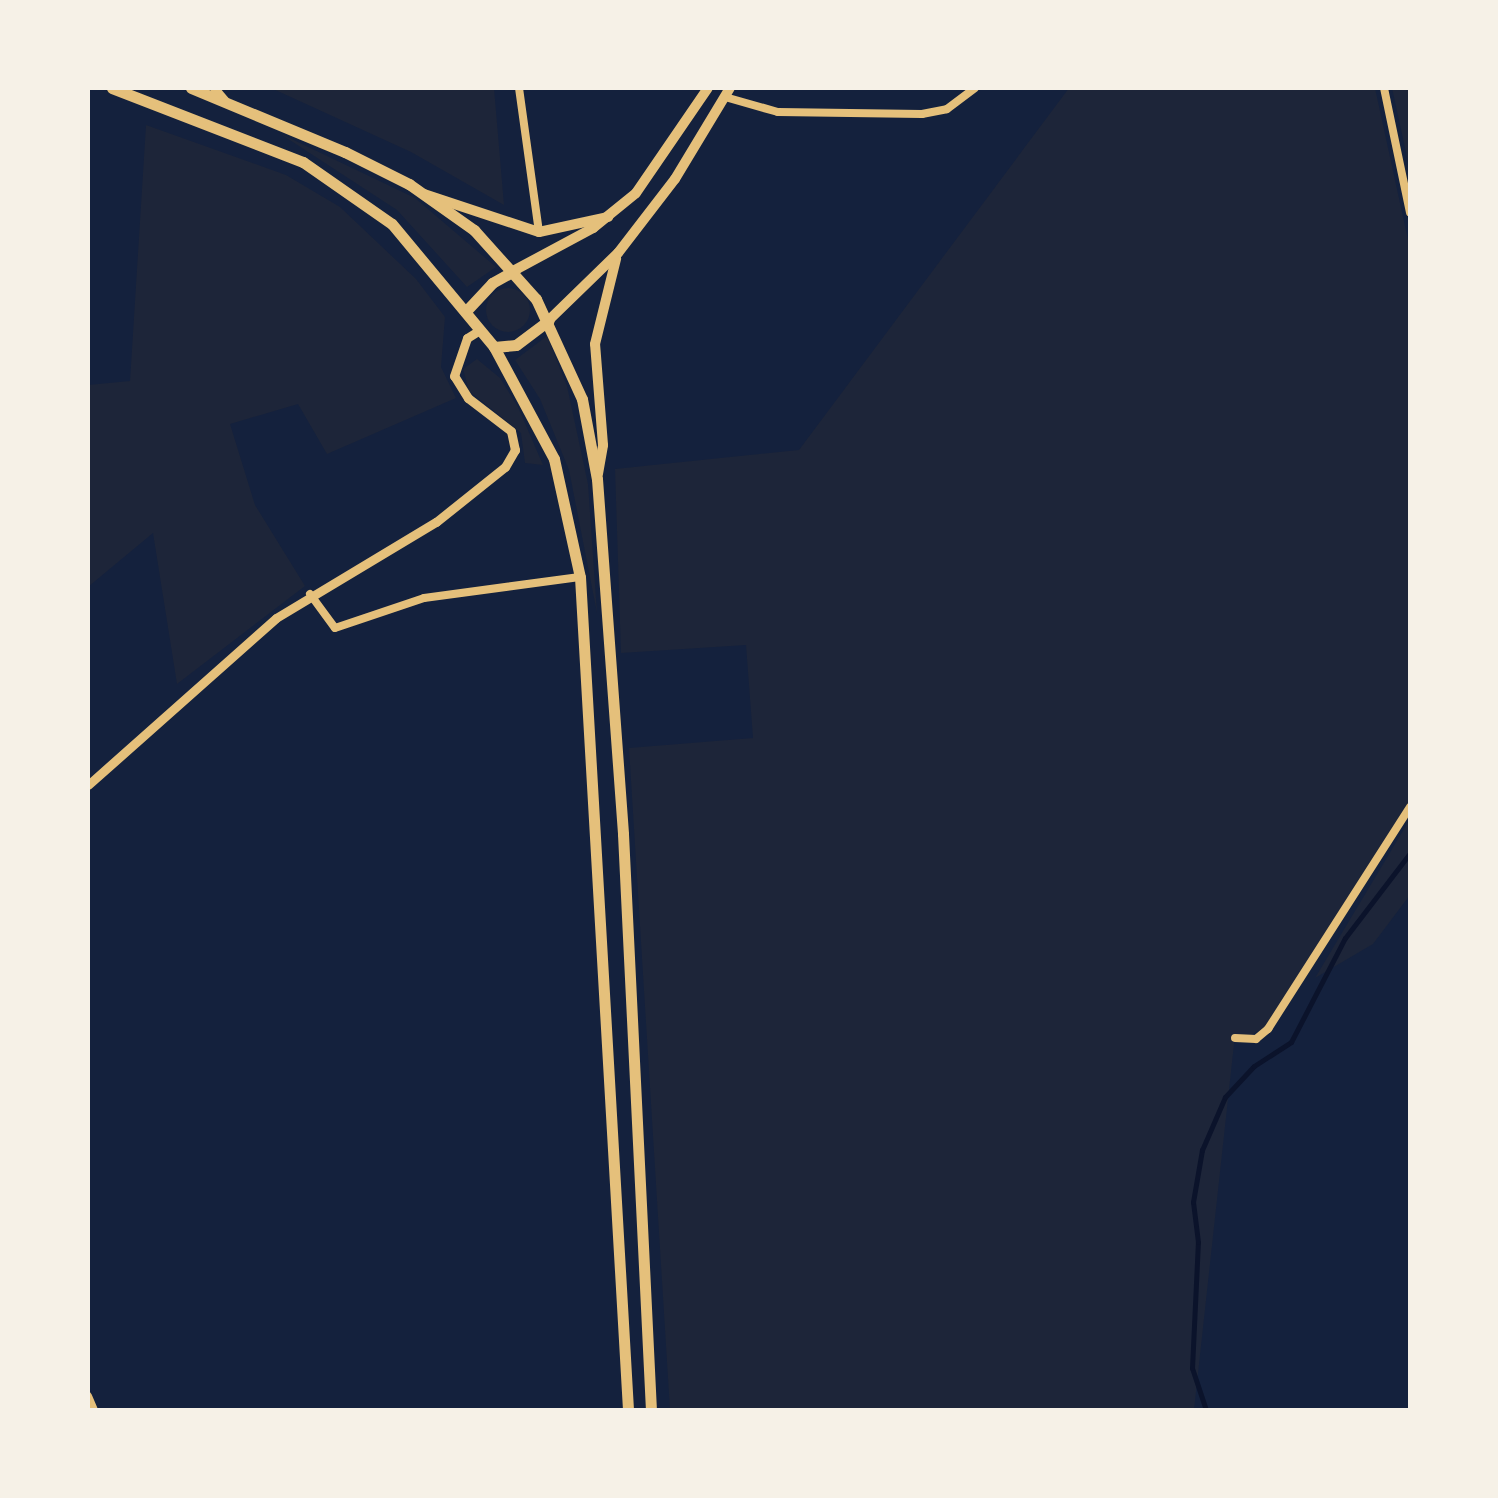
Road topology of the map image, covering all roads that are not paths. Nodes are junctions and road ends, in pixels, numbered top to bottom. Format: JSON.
{"nodes":[{"id":1,"x":112,"y":88,"type":"edge"},
{"id":2,"x":191,"y":88,"type":"edge"},
{"id":3,"x":214,"y":88,"type":"edge"},
{"id":4,"x":519,"y":88,"type":"edge"},
{"id":5,"x":708,"y":88,"type":"edge"},
{"id":6,"x":975,"y":88,"type":"edge"},
{"id":7,"x":1384,"y":88,"type":"edge"},
{"id":8,"x":728,"y":92,"type":"edge"},
{"id":9,"x":224,"y":100,"type":"junction"},
{"id":10,"x":424,"y":194,"type":"junction"},
{"id":11,"x":1410,"y":212,"type":"edge"},
{"id":12,"x":608,"y":216,"type":"junction"},
{"id":13,"x":539,"y":232,"type":"junction"},
{"id":14,"x":618,"y":252,"type":"junction"},
{"id":15,"x":514,"y":270,"type":"junction"},
{"id":16,"x":467,"y":310,"type":"junction"},
{"id":17,"x":549,"y":320,"type":"junction"},
{"id":18,"x":480,"y":330,"type":"junction"},
{"id":19,"x":494,"y":347,"type":"junction"},
{"id":20,"x":596,"y":480,"type":"junction"},
{"id":21,"x":580,"y":576,"type":"junction"},
{"id":22,"x":310,"y":594,"type":"junction"},
{"id":23,"x":88,"y":784,"type":"edge"},
{"id":24,"x":1410,"y":808,"type":"edge"},
{"id":25,"x":1235,"y":1038,"type":"dead end"},
{"id":26,"x":88,"y":1396,"type":"edge"},
{"id":27,"x":94,"y":1410,"type":"edge"},
{"id":28,"x":628,"y":1410,"type":"edge"},
{"id":29,"x":652,"y":1410,"type":"edge"}],
"edges":[{"from":1,"to":16,"type":"highway"},
{"from":2,"to":9,"type":"highway"},
{"from":3,"to":9,"type":"street"},
{"from":4,"to":13,"type":"street"},
{"from":5,"to":12,"type":"main road"},
{"from":6,"to":8,"type":"street"},
{"from":7,"to":11,"type":"street"},
{"from":8,"to":14,"type":"main road"},
{"from":9,"to":10,"type":"highway"},
{"from":10,"to":13,"type":"main road"},
{"from":10,"to":15,"type":"highway"},
{"from":12,"to":13,"type":"main road"},
{"from":12,"to":15,"type":"main road"},
{"from":14,"to":17,"type":"main road"},
{"from":14,"to":20,"type":"main road"},
{"from":15,"to":16,"type":"highway"},
{"from":15,"to":17,"type":"highway"},
{"from":16,"to":18,"type":"highway"},
{"from":17,"to":19,"type":"highway"},
{"from":17,"to":20,"type":"highway"},
{"from":18,"to":19,"type":"highway"},
{"from":18,"to":22,"type":"street"},
{"from":19,"to":21,"type":"highway"},
{"from":20,"to":29,"type":"highway"},
{"from":21,"to":22,"type":"street"},
{"from":21,"to":28,"type":"highway"},
{"from":22,"to":23,"type":"street"},
{"from":24,"to":25,"type":"street"},
{"from":26,"to":27,"type":"street"}]}
